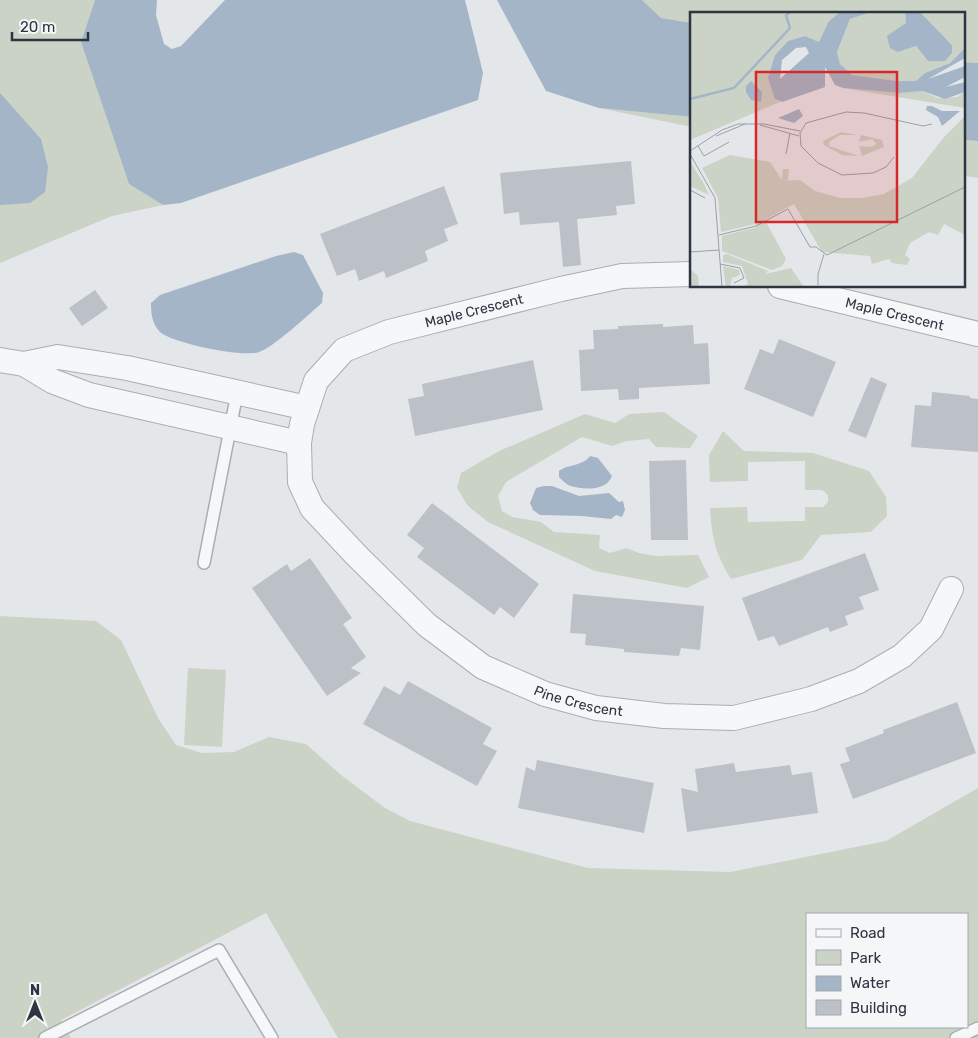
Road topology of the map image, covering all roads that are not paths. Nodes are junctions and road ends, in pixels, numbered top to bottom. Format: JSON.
{"nodes":[{"id":1,"x":690,"y":274,"type":"edge"},
{"id":2,"x":788,"y":288,"type":"edge"},
{"id":3,"x":978,"y":334,"type":"edge"},
{"id":4,"x":0,"y":360,"type":"edge"},
{"id":5,"x":24,"y":364,"type":"junction"},
{"id":6,"x":237,"y":393,"type":"junction"},
{"id":7,"x":303,"y":425,"type":"junction"},
{"id":8,"x":231,"y":428,"type":"junction"},
{"id":9,"x":204,"y":563,"type":"dead end"},
{"id":10,"x":951,"y":589,"type":"dead end"},
{"id":11,"x":978,"y":1028,"type":"edge"},
{"id":12,"x":45,"y":1038,"type":"edge"},
{"id":13,"x":272,"y":1038,"type":"edge"},
{"id":14,"x":956,"y":1038,"type":"edge"}],
"edges":[{"from":1,"to":7,"type":"street","name":"Maple Crescent"},
{"from":2,"to":3,"type":"street","name":"Maple Crescent"},
{"from":4,"to":5,"type":"street"},
{"from":5,"to":6,"type":"street"},
{"from":5,"to":8,"type":"street"},
{"from":6,"to":7,"type":"street"},
{"from":6,"to":8,"type":"lane"},
{"from":7,"to":8,"type":"street"},
{"from":7,"to":10,"type":"street","name":"Pine Crescent"},
{"from":8,"to":9,"type":"lane"},
{"from":11,"to":14,"type":"lane"},
{"from":12,"to":13,"type":"lane"}]}
